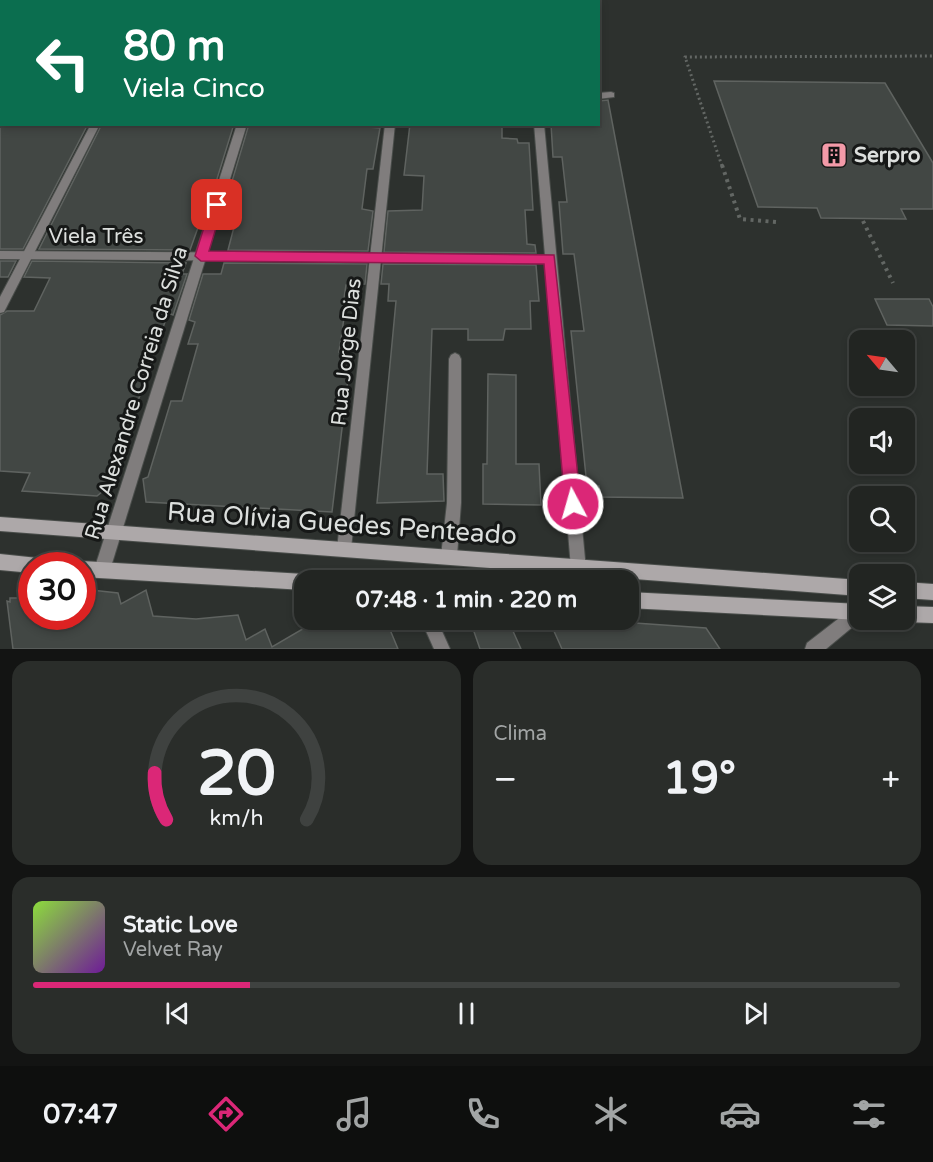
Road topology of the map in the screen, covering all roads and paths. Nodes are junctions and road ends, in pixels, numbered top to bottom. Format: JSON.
{"nodes":[{"id":1,"x":933,"y":56,"type":"edge"},
{"id":2,"x":611,"y":95,"type":"dead end"},
{"id":3,"x":600,"y":96,"type":"edge"},
{"id":4,"x":95,"y":126,"type":"edge"},
{"id":5,"x":241,"y":126,"type":"edge"},
{"id":6,"x":390,"y":126,"type":"edge"},
{"id":7,"x":539,"y":126,"type":"edge"},
{"id":8,"x":863,"y":221,"type":"dead end"},
{"id":9,"x":776,"y":222,"type":"dead end"},
{"id":10,"x":0,"y":255,"type":"edge"},
{"id":11,"x":27,"y":255,"type":"junction"},
{"id":12,"x":201,"y":256,"type":"junction"},
{"id":13,"x":375,"y":258,"type":"junction"},
{"id":14,"x":549,"y":259,"type":"junction"},
{"id":15,"x":893,"y":283,"type":"dead end"},
{"id":16,"x":0,"y":309,"type":"edge"},
{"id":17,"x":455,"y":359,"type":"dead end"},
{"id":18,"x":0,"y":524,"type":"edge"},
{"id":19,"x":114,"y":532,"type":"junction"},
{"id":20,"x":344,"y":549,"type":"junction"},
{"id":21,"x":449,"y":556,"type":"junction"},
{"id":22,"x":0,"y":562,"type":"edge"},
{"id":23,"x":18,"y":564,"type":"edge"},
{"id":24,"x":96,"y":570,"type":"edge"},
{"id":25,"x":102,"y":570,"type":"junction"},
{"id":26,"x":551,"y":570,"type":"edge"},
{"id":27,"x":580,"y":570,"type":"edge"},
{"id":28,"x":639,"y":577,"type":"edge"},
{"id":29,"x":294,"y":581,"type":"edge"},
{"id":30,"x":849,"y":587,"type":"edge"},
{"id":31,"x":915,"y":591,"type":"edge"},
{"id":32,"x":933,"y":592,"type":"edge"},
{"id":33,"x":639,"y":601,"type":"edge"},
{"id":34,"x":849,"y":611,"type":"edge"},
{"id":35,"x":915,"y":614,"type":"edge"},
{"id":36,"x":933,"y":615,"type":"edge"},
{"id":37,"x":849,"y":619,"type":"edge"},
{"id":38,"x":433,"y":630,"type":"edge"},
{"id":39,"x":442,"y":649,"type":"edge"},
{"id":40,"x":813,"y":649,"type":"edge"}],
"edges":[{"from":1,"to":9,"type":"path"},
{"from":2,"to":3,"type":"street"},
{"from":4,"to":11,"type":"street"},
{"from":5,"to":12,"type":"street","name":"Rua Alexandre Correia da Silva"},
{"from":6,"to":13,"type":"street","name":"Rua Jorge Dias"},
{"from":7,"to":14,"type":"street"},
{"from":8,"to":15,"type":"path"},
{"from":10,"to":11,"type":"street","name":"Viela Três"},
{"from":11,"to":12,"type":"street","name":"Viela Três"},
{"from":11,"to":16,"type":"street"},
{"from":12,"to":13,"type":"street","name":"Viela Três"},
{"from":12,"to":19,"type":"street","name":"Rua Alexandre Correia da Silva"},
{"from":13,"to":14,"type":"street","name":"Viela Três"},
{"from":13,"to":20,"type":"street","name":"Rua Jorge Dias"},
{"from":14,"to":27,"type":"street"},
{"from":17,"to":21,"type":"street"},
{"from":18,"to":19,"type":"main road","name":"Rua Olívia Guedes Penteado"},
{"from":19,"to":20,"type":"main road","name":"Rua Olívia Guedes Penteado"},
{"from":19,"to":25,"type":"street","name":"Rua Alexandre Correia da Silva"},
{"from":20,"to":21,"type":"main road","name":"Rua Olívia Guedes Penteado"},
{"from":21,"to":26,"type":"main road","name":"Rua Olívia Guedes Penteado"},
{"from":22,"to":23,"type":"main road"},
{"from":24,"to":25,"type":"main road"},
{"from":25,"to":29,"type":"main road"},
{"from":28,"to":30,"type":"main road","name":"Rua Olívia Guedes Penteado"},
{"from":31,"to":32,"type":"main road"},
{"from":33,"to":34,"type":"main road"},
{"from":35,"to":36,"type":"main road"},
{"from":37,"to":40,"type":"street"},
{"from":38,"to":39,"type":"street"}]}
